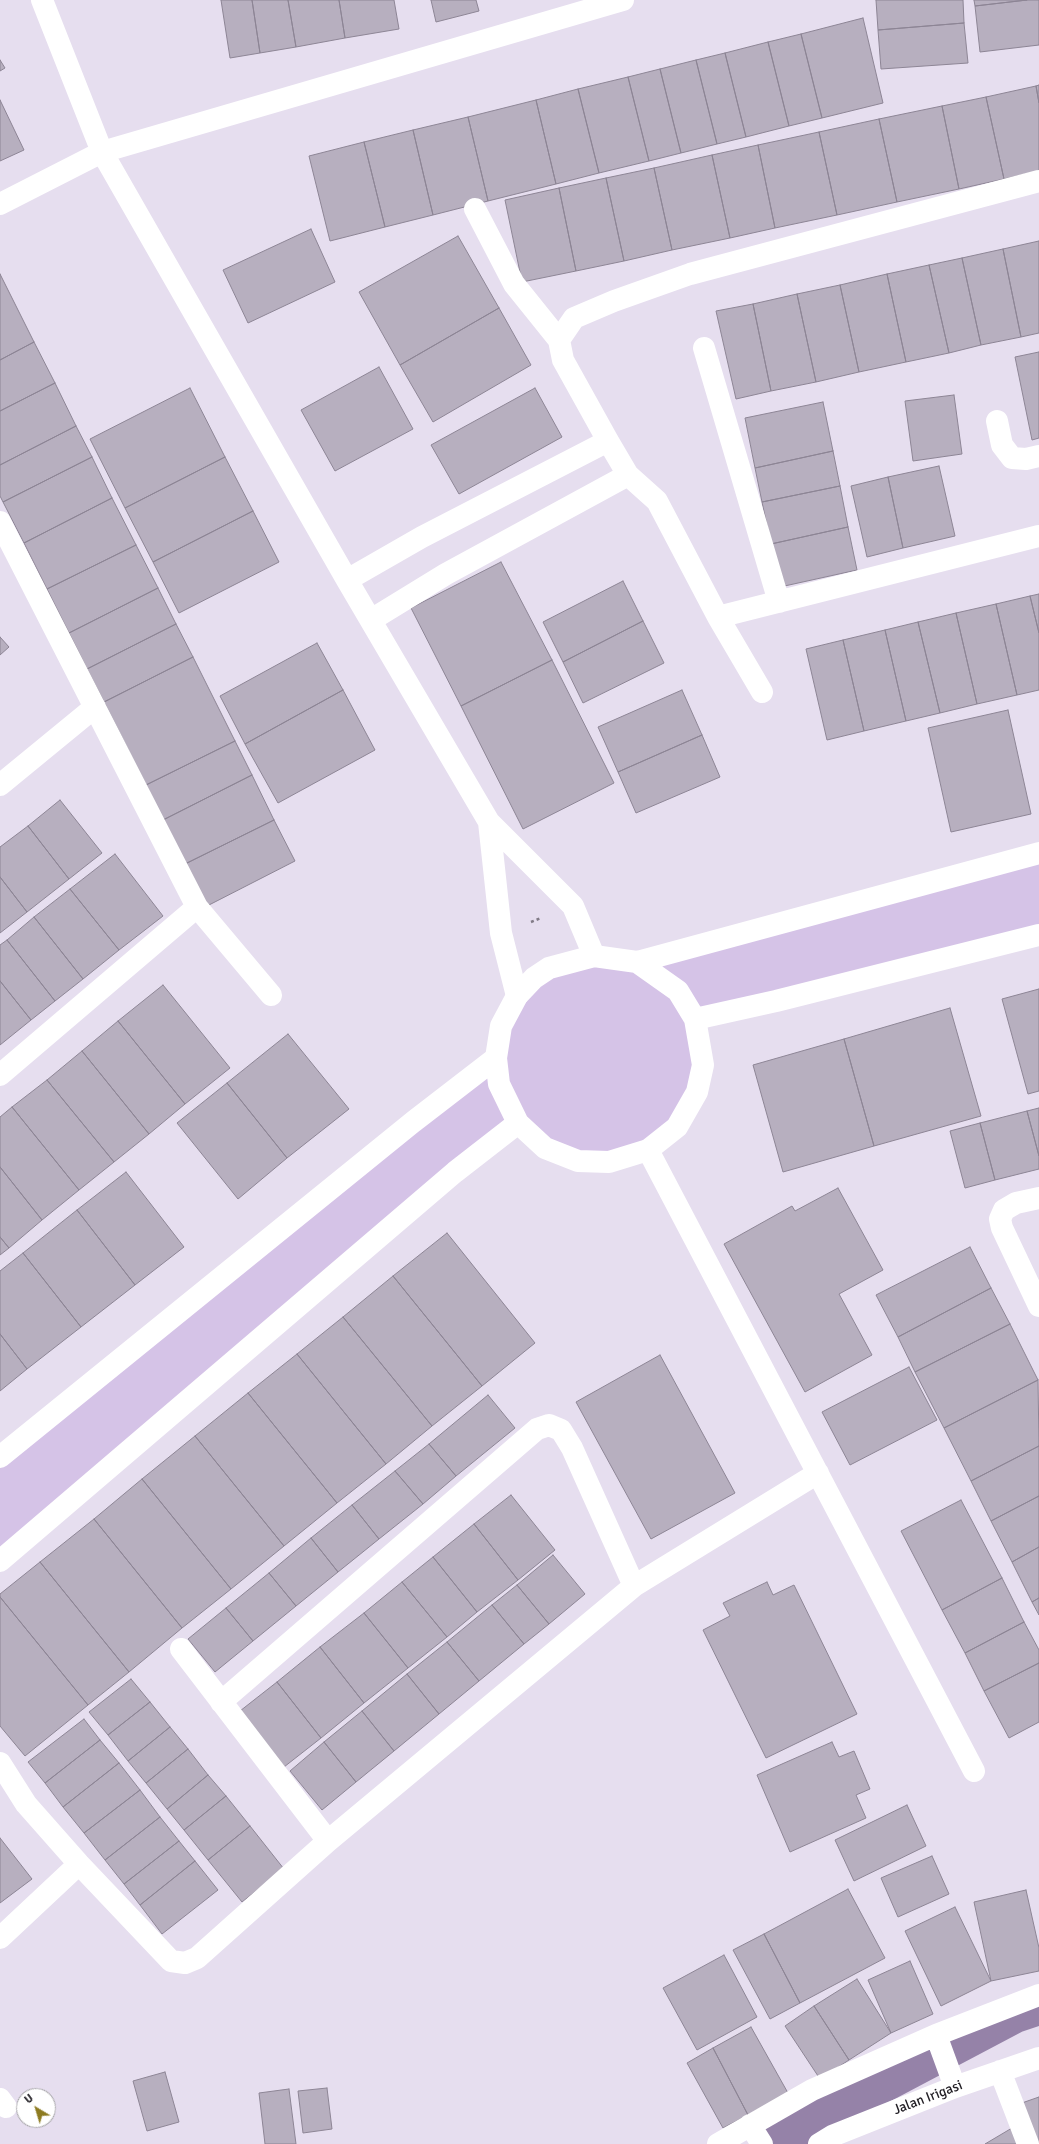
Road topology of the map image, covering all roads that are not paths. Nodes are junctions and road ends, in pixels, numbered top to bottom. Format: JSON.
{"nodes":[{"id":1,"x":42,"y":0,"type":"edge"},
{"id":2,"x":623,"y":0,"type":"edge"},
{"id":3,"x":102,"y":152,"type":"junction"},
{"id":4,"x":1039,"y":181,"type":"edge"},
{"id":5,"x":0,"y":204,"type":"edge"},
{"id":6,"x":475,"y":209,"type":"dead end"},
{"id":7,"x":559,"y":340,"type":"junction"},
{"id":8,"x":704,"y":348,"type":"dead end"},
{"id":9,"x":997,"y":421,"type":"dead end"},
{"id":10,"x":608,"y":441,"type":"junction"},
{"id":11,"x":1039,"y":456,"type":"edge"},
{"id":12,"x":628,"y":475,"type":"junction"},
{"id":13,"x":0,"y":522,"type":"edge"},
{"id":14,"x":1039,"y":536,"type":"edge"},
{"id":15,"x":347,"y":580,"type":"junction"},
{"id":16,"x":779,"y":602,"type":"junction"},
{"id":17,"x":718,"y":617,"type":"junction"},
{"id":18,"x":371,"y":620,"type":"junction"},
{"id":19,"x":762,"y":692,"type":"dead end"},
{"id":20,"x":95,"y":707,"type":"junction"},
{"id":21,"x":0,"y":785,"type":"edge"},
{"id":22,"x":489,"y":822,"type":"junction"},
{"id":23,"x":1039,"y":853,"type":"edge"},
{"id":24,"x":198,"y":907,"type":"junction"},
{"id":25,"x":1039,"y":935,"type":"edge"},
{"id":26,"x":594,"y":956,"type":"junction"},
{"id":27,"x":637,"y":962,"type":"junction"},
{"id":28,"x":271,"y":995,"type":"dead end"},
{"id":29,"x":517,"y":996,"type":"junction"},
{"id":30,"x":695,"y":1019,"type":"junction"},
{"id":31,"x":496,"y":1058,"type":"junction"},
{"id":32,"x":0,"y":1075,"type":"edge"},
{"id":33,"x":518,"y":1123,"type":"junction"},
{"id":34,"x":648,"y":1150,"type":"junction"},
{"id":35,"x":1039,"y":1198,"type":"edge"},
{"id":36,"x":1039,"y":1306,"type":"edge"},
{"id":37,"x":0,"y":1457,"type":"edge"},
{"id":38,"x":818,"y":1473,"type":"junction"},
{"id":39,"x":0,"y":1561,"type":"edge"},
{"id":40,"x":634,"y":1586,"type":"junction"},
{"id":41,"x":181,"y":1648,"type":"dead end"},
{"id":42,"x":221,"y":1702,"type":"junction"},
{"id":43,"x":0,"y":1763,"type":"edge"},
{"id":44,"x":974,"y":1771,"type":"dead end"},
{"id":45,"x":0,"y":1783,"type":"edge"},
{"id":46,"x":26,"y":1804,"type":"junction"},
{"id":47,"x":328,"y":1841,"type":"junction"},
{"id":48,"x":79,"y":1864,"type":"junction"},
{"id":49,"x":0,"y":1938,"type":"edge"},
{"id":50,"x":1039,"y":1995,"type":"edge"},
{"id":51,"x":938,"y":2041,"type":"junction"},
{"id":52,"x":1039,"y":2058,"type":"edge"},
{"id":53,"x":1000,"y":2071,"type":"junction"},
{"id":54,"x":953,"y":2082,"type":"junction"},
{"id":55,"x":756,"y":2135,"type":"edge"},
{"id":56,"x":718,"y":2144,"type":"edge"},
{"id":57,"x":819,"y":2144,"type":"edge"},
{"id":58,"x":1028,"y":2144,"type":"edge"}],
"edges":[{"from":1,"to":3,"type":"street"},
{"from":2,"to":3,"type":"street"},
{"from":3,"to":5,"type":"street"},
{"from":3,"to":15,"type":"street"},
{"from":4,"to":7,"type":"street"},
{"from":6,"to":7,"type":"street"},
{"from":7,"to":10,"type":"street"},
{"from":8,"to":16,"type":"street"},
{"from":9,"to":11,"type":"street"},
{"from":10,"to":12,"type":"street"},
{"from":10,"to":15,"type":"street"},
{"from":12,"to":17,"type":"street"},
{"from":12,"to":18,"type":"street"},
{"from":13,"to":20,"type":"street"},
{"from":14,"to":16,"type":"street"},
{"from":15,"to":18,"type":"street"},
{"from":16,"to":17,"type":"street"},
{"from":17,"to":19,"type":"street"},
{"from":18,"to":22,"type":"street"},
{"from":20,"to":21,"type":"street"},
{"from":20,"to":24,"type":"street"},
{"from":22,"to":26,"type":"street"},
{"from":22,"to":29,"type":"street"},
{"from":23,"to":27,"type":"street"},
{"from":24,"to":28,"type":"street"},
{"from":24,"to":32,"type":"street"},
{"from":25,"to":30,"type":"street"},
{"from":26,"to":27,"type":"street"},
{"from":26,"to":29,"type":"street"},
{"from":27,"to":30,"type":"street"},
{"from":29,"to":31,"type":"street"},
{"from":30,"to":34,"type":"street"},
{"from":31,"to":33,"type":"street"},
{"from":31,"to":37,"type":"street"},
{"from":33,"to":34,"type":"street"},
{"from":33,"to":39,"type":"street"},
{"from":34,"to":38,"type":"street"},
{"from":35,"to":36,"type":"street"},
{"from":38,"to":40,"type":"street"},
{"from":38,"to":44,"type":"street"},
{"from":40,"to":42,"type":"street"},
{"from":40,"to":47,"type":"street"},
{"from":41,"to":42,"type":"street"},
{"from":42,"to":47,"type":"street"},
{"from":43,"to":46,"type":"street"},
{"from":45,"to":46,"type":"street"},
{"from":46,"to":48,"type":"street"},
{"from":47,"to":48,"type":"street"},
{"from":48,"to":49,"type":"street"},
{"from":50,"to":51,"type":"street"},
{"from":51,"to":54,"type":"street"},
{"from":51,"to":55,"type":"street"},
{"from":52,"to":53,"type":"street","name":"Jalan Irigasi"},
{"from":53,"to":54,"type":"street","name":"Jalan Irigasi"},
{"from":53,"to":58,"type":"street"},
{"from":54,"to":57,"type":"street","name":"Jalan Irigasi"},
{"from":55,"to":56,"type":"street"}]}
